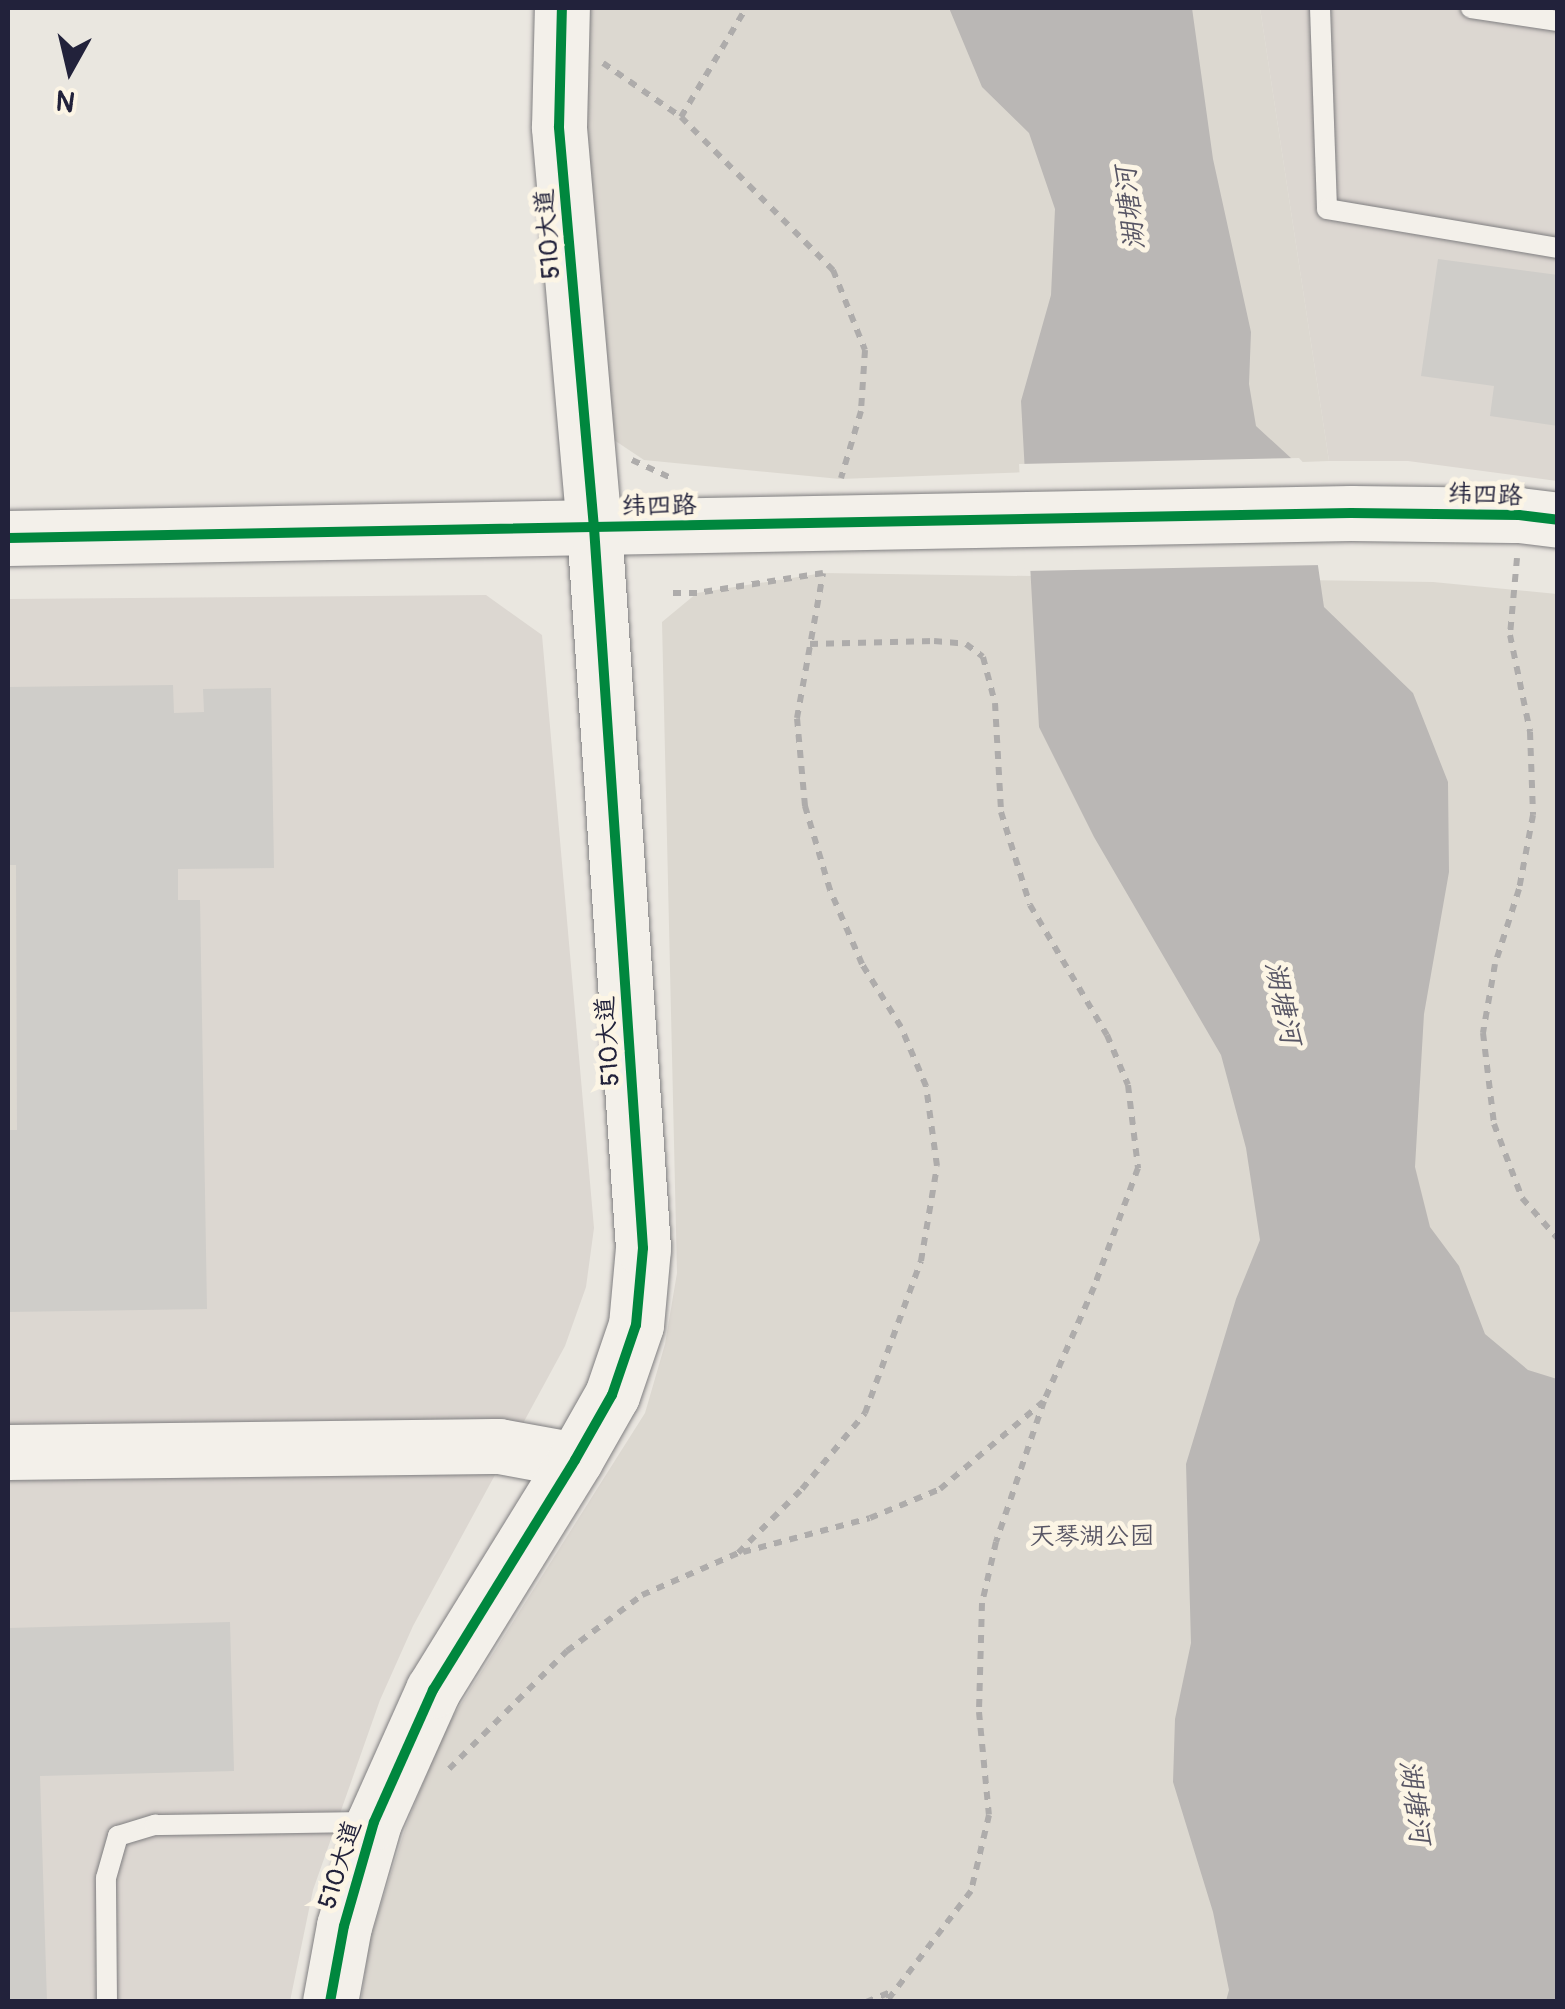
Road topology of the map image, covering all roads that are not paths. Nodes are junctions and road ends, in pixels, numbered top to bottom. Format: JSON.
{"nodes":[{"id":1,"x":1320,"y":8,"type":"edge"},
{"id":2,"x":1471,"y":8,"type":"edge"},
{"id":3,"x":1558,"y":21,"type":"edge"},
{"id":4,"x":575,"y":30,"type":"edge"},
{"id":5,"x":1558,"y":248,"type":"edge"},
{"id":6,"x":1538,"y":518,"type":"edge"},
{"id":7,"x":594,"y":528,"type":"junction"},
{"id":8,"x":8,"y":538,"type":"edge"},
{"id":9,"x":8,"y":1452,"type":"edge"},
{"id":10,"x":576,"y":1460,"type":"junction"},
{"id":11,"x":374,"y":1822,"type":"junction"},
{"id":12,"x":108,"y":2002,"type":"edge"},
{"id":13,"x":330,"y":2002,"type":"edge"}],
"edges":[{"from":1,"to":5,"type":"lane"},
{"from":2,"to":3,"type":"lane"},
{"from":4,"to":7,"type":"street","name":"510大道"},
{"from":6,"to":7,"type":"street","name":"纬四路"},
{"from":7,"to":8,"type":"street","name":"纬四路"},
{"from":7,"to":10,"type":"street","name":"510大道"},
{"from":9,"to":10,"type":"street"},
{"from":10,"to":11,"type":"street","name":"510大道"},
{"from":11,"to":12,"type":"lane"},
{"from":11,"to":13,"type":"street","name":"510大道"}]}
